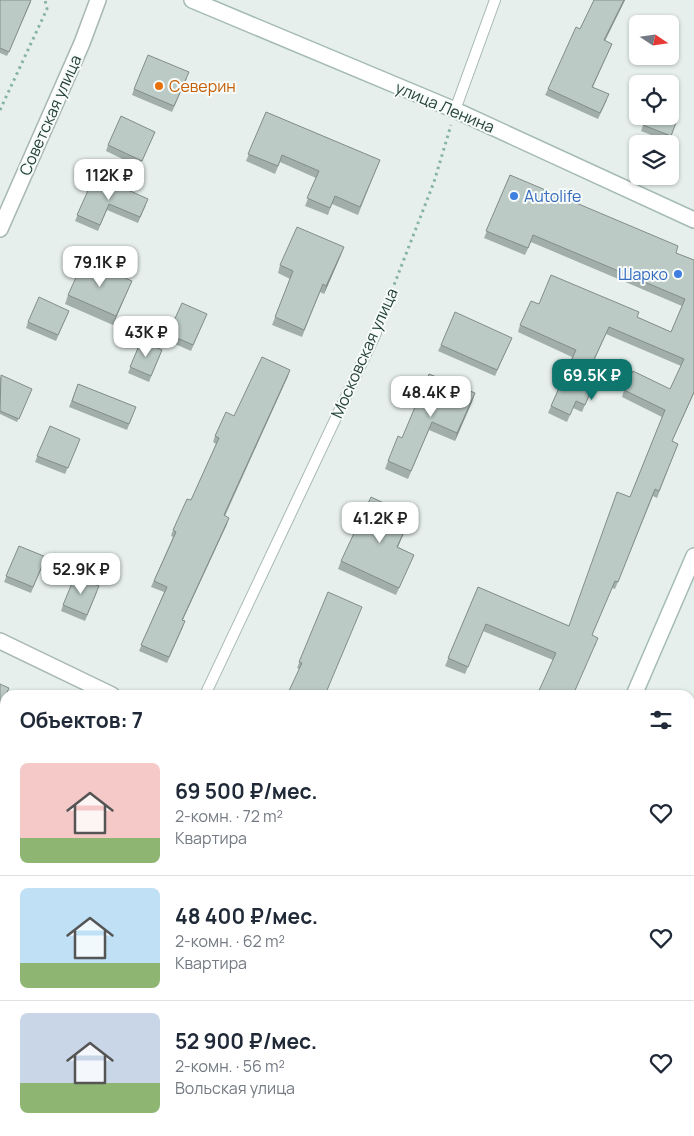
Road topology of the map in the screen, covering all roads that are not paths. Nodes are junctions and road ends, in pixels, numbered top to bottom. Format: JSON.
{"nodes":[{"id":1,"x":98,"y":0,"type":"edge"},
{"id":2,"x":192,"y":0,"type":"edge"},
{"id":3,"x":495,"y":0,"type":"edge"},
{"id":4,"x":456,"y":110,"type":"junction"},
{"id":5,"x":694,"y":220,"type":"edge"},
{"id":6,"x":0,"y":229,"type":"edge"},
{"id":7,"x":376,"y":333,"type":"road end"},
{"id":8,"x":694,"y":556,"type":"edge"},
{"id":9,"x":0,"y":641,"type":"edge"},
{"id":10,"x":102,"y":690,"type":"edge"},
{"id":11,"x":207,"y":690,"type":"edge"},
{"id":12,"x":636,"y":690,"type":"edge"}],
"edges":[{"from":1,"to":6,"type":"main road","name":"Советская улица"},
{"from":2,"to":4,"type":"main road","name":"улица Ленина"},
{"from":3,"to":4,"type":"lane"},
{"from":4,"to":5,"type":"main road","name":"улица Ленина"},
{"from":7,"to":11,"type":"lane","name":"Московская улица"},
{"from":8,"to":12,"type":"main road"},
{"from":9,"to":10,"type":"main road"}]}
